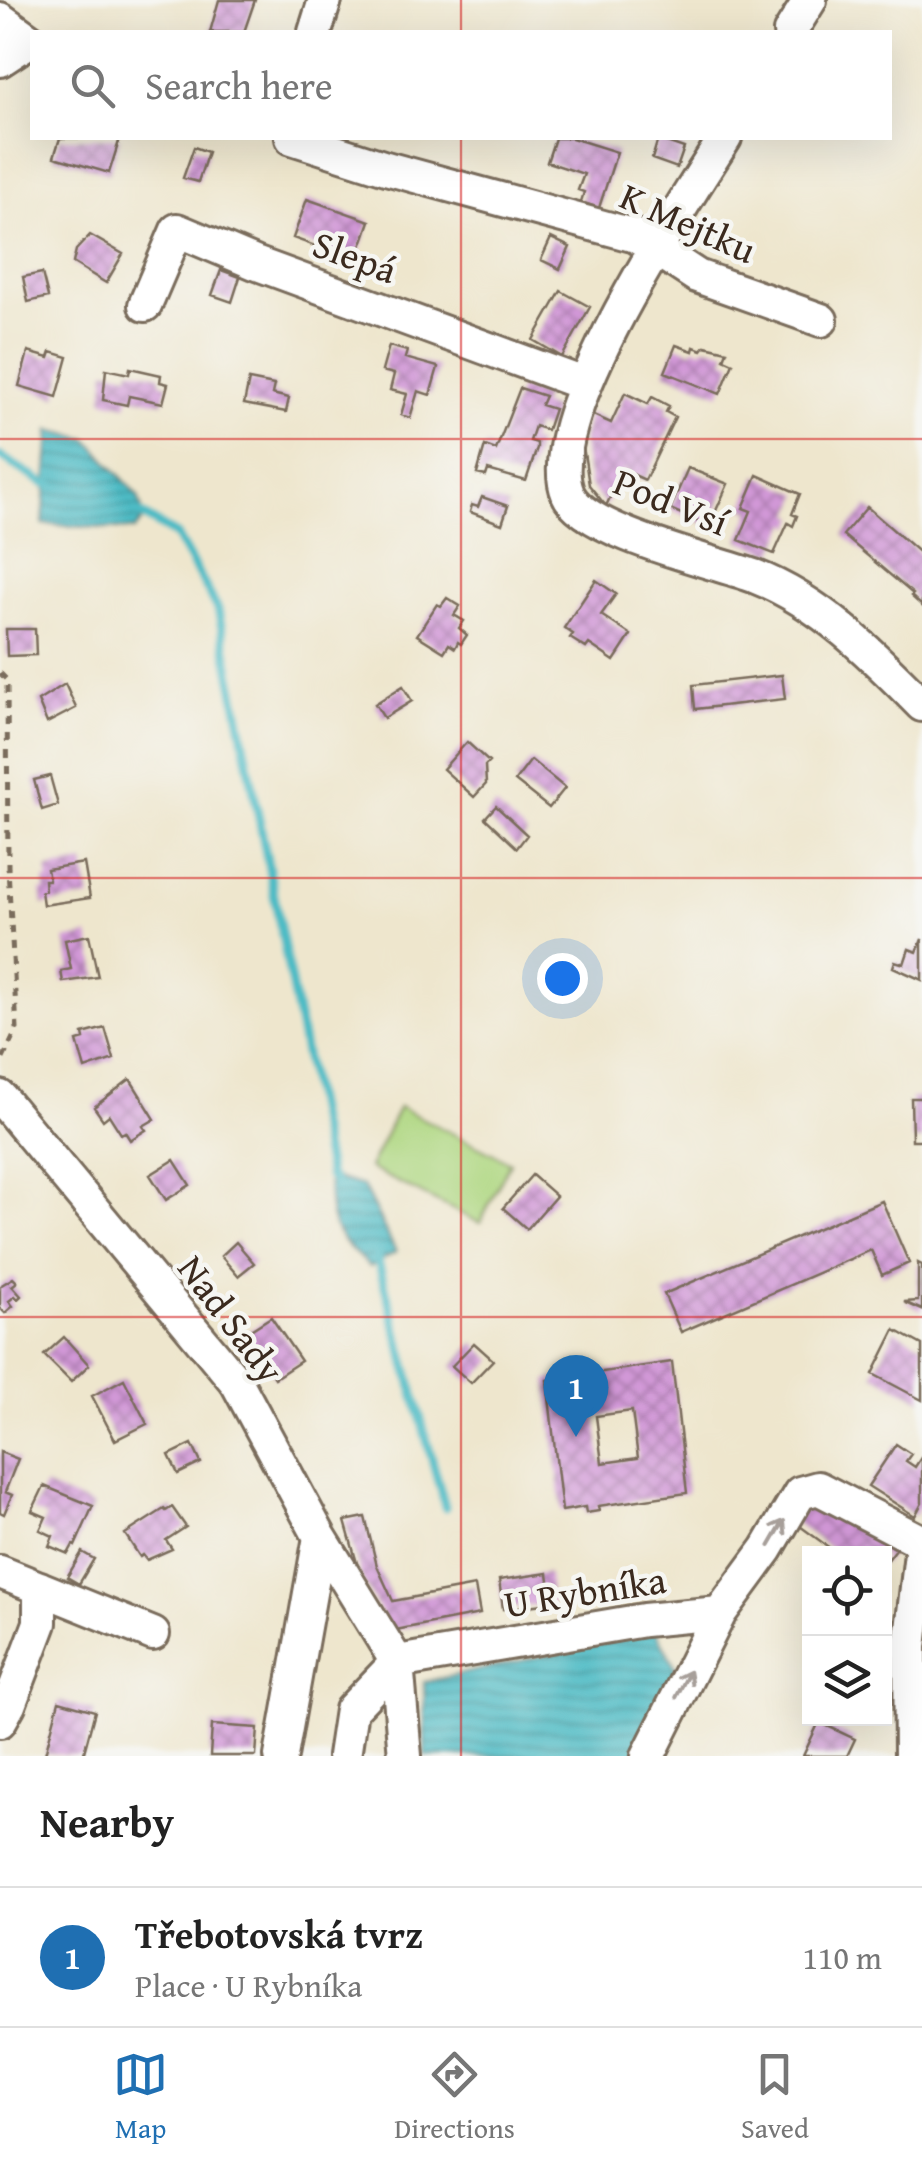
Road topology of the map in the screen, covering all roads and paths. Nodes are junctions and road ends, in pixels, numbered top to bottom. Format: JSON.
{"nodes":[{"id":1,"x":324,"y":0,"type":"edge"},
{"id":2,"x":810,"y":0,"type":"edge"},
{"id":3,"x":0,"y":19,"type":"edge"},
{"id":4,"x":316,"y":30,"type":"edge"},
{"id":5,"x":791,"y":30,"type":"edge"},
{"id":6,"x":30,"y":40,"type":"edge"},
{"id":7,"x":30,"y":42,"type":"edge"},
{"id":8,"x":0,"y":60,"type":"edge"},
{"id":9,"x":298,"y":140,"type":"edge"},
{"id":10,"x":723,"y":140,"type":"edge"},
{"id":11,"x":654,"y":250,"type":"junction"},
{"id":12,"x":145,"y":305,"type":"dead end"},
{"id":13,"x":821,"y":320,"type":"dead end"},
{"id":14,"x":584,"y":384,"type":"junction"},
{"id":15,"x":0,"y":673,"type":"edge"},
{"id":16,"x":922,"y":705,"type":"edge"},
{"id":17,"x":0,"y":1065,"type":"edge"},
{"id":18,"x":0,"y":1098,"type":"edge"},
{"id":19,"x":0,"y":1128,"type":"edge"},
{"id":20,"x":41,"y":1146,"type":"junction"},
{"id":21,"x":320,"y":1537,"type":"junction"},
{"id":22,"x":922,"y":1543,"type":"edge"},
{"id":23,"x":0,"y":1572,"type":"edge"},
{"id":24,"x":40,"y":1588,"type":"junction"},
{"id":25,"x":720,"y":1612,"type":"junction"},
{"id":26,"x":153,"y":1634,"type":"dead end"},
{"id":27,"x":397,"y":1662,"type":"junction"},
{"id":28,"x":916,"y":1717,"type":"edge"},
{"id":29,"x":0,"y":1721,"type":"edge"},
{"id":30,"x":281,"y":1756,"type":"edge"},
{"id":31,"x":344,"y":1756,"type":"edge"},
{"id":32,"x":405,"y":1756,"type":"edge"},
{"id":33,"x":648,"y":1756,"type":"edge"},
{"id":34,"x":911,"y":1756,"type":"edge"}],
"edges":[{"from":1,"to":4,"type":"street"},
{"from":2,"to":5,"type":"street"},
{"from":3,"to":6,"type":"street"},
{"from":7,"to":8,"type":"street"},
{"from":9,"to":11,"type":"street","name":"K Mejtku"},
{"from":10,"to":11,"type":"street","name":"Pod Vsí"},
{"from":11,"to":13,"type":"street","name":"K Mejtku"},
{"from":11,"to":14,"type":"street","name":"Pod Vsí"},
{"from":12,"to":14,"type":"street","name":"Slepá"},
{"from":14,"to":16,"type":"street","name":"Pod Vsí"},
{"from":15,"to":17,"type":"path"},
{"from":18,"to":20,"type":"street","name":"Nad Sady"},
{"from":19,"to":20,"type":"street"},
{"from":20,"to":21,"type":"street","name":"Nad Sady"},
{"from":21,"to":27,"type":"street","name":"Nad Sady"},
{"from":21,"to":30,"type":"street"},
{"from":25,"to":22,"type":"street","one_way":true},
{"from":22,"to":28,"type":"street"},
{"from":23,"to":24,"type":"street"},
{"from":24,"to":26,"type":"street"},
{"from":24,"to":29,"type":"street"},
{"from":25,"to":27,"type":"street","name":"U Rybníka"},
{"from":33,"to":25,"type":"street","name":"U Rybníka","one_way":true},
{"from":27,"to":31,"type":"street"},
{"from":27,"to":32,"type":"street"},
{"from":28,"to":34,"type":"street"}]}
